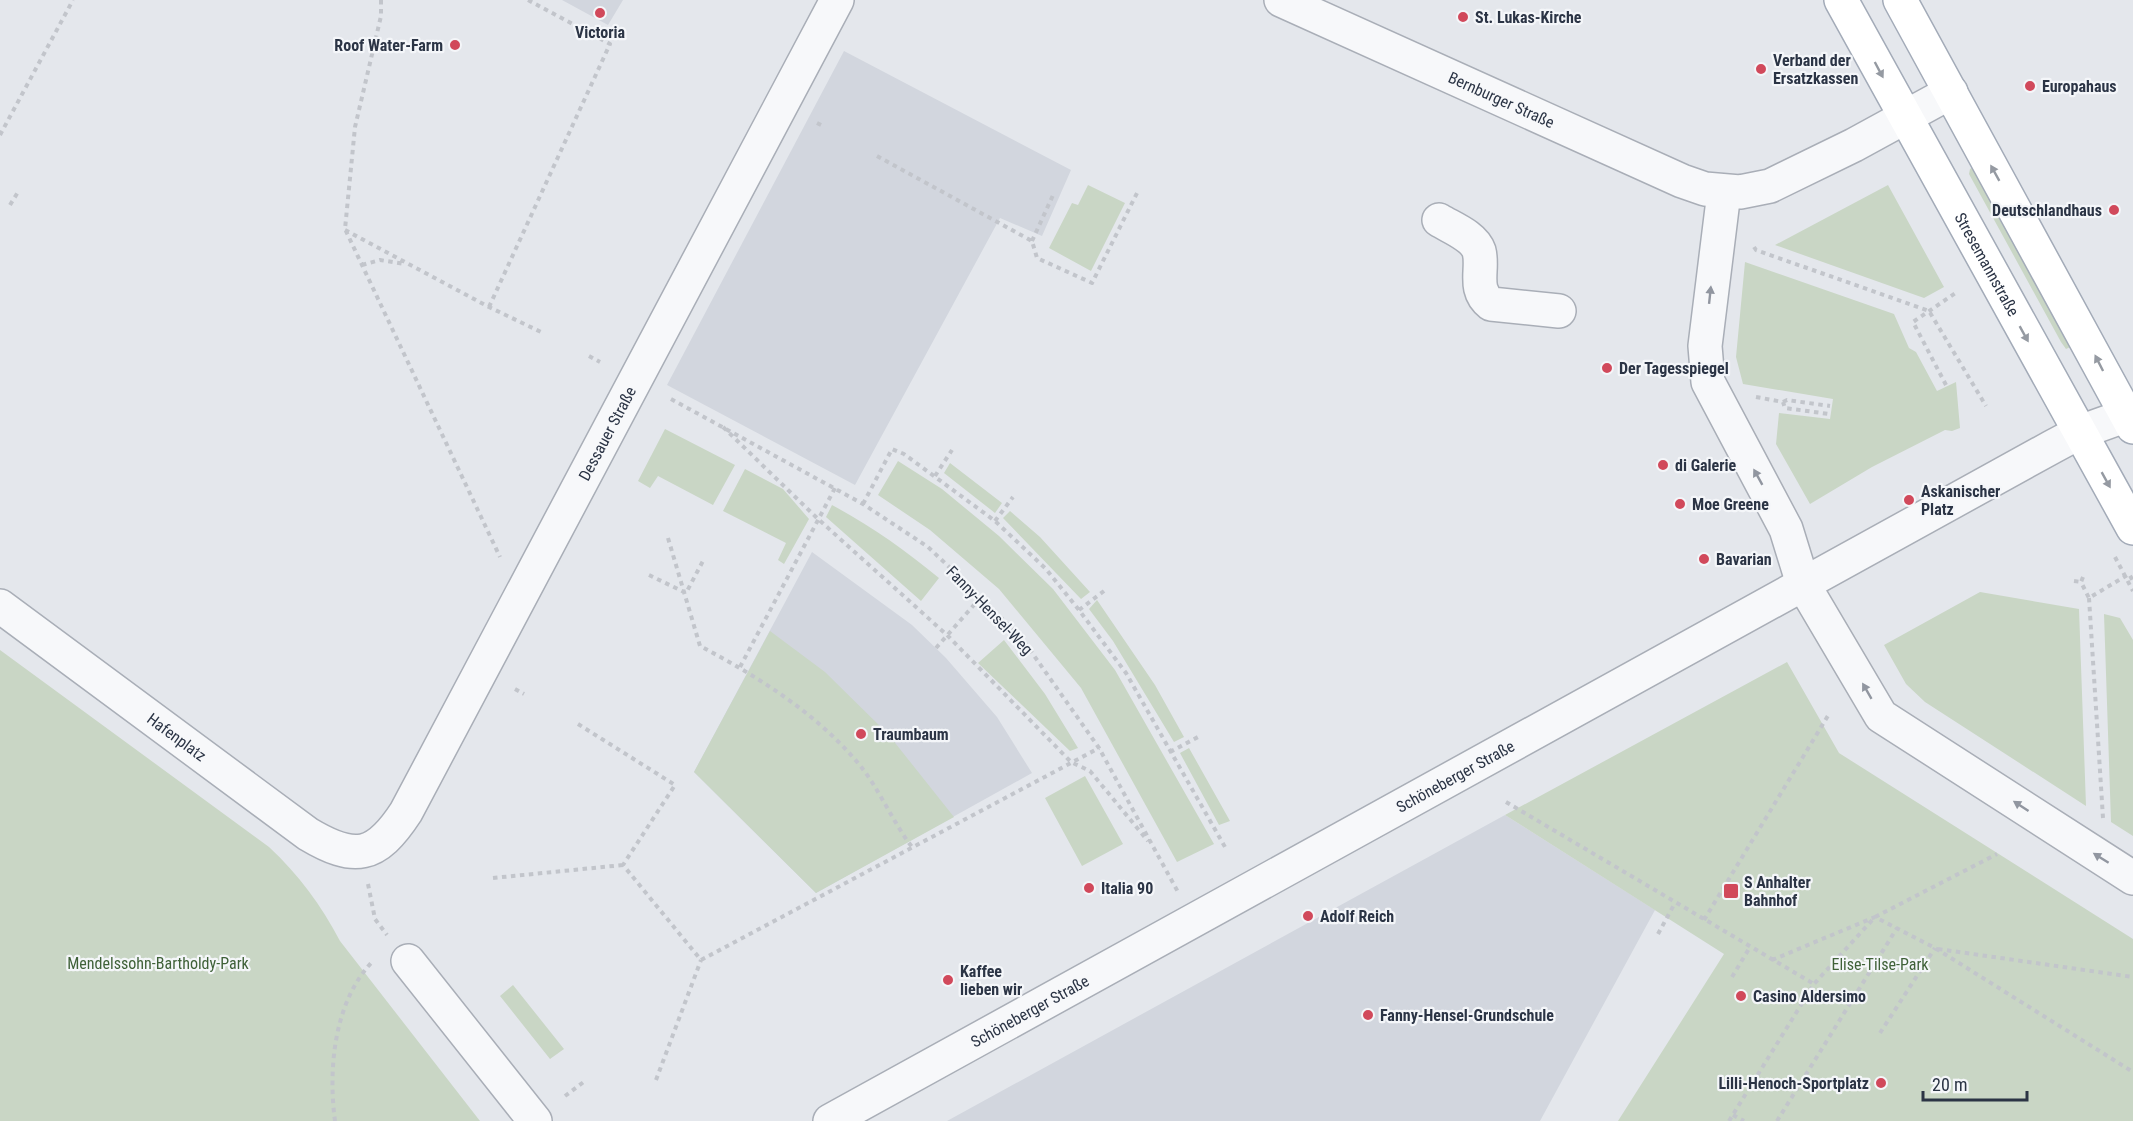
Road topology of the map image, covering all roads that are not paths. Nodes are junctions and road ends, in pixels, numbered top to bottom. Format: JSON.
{"nodes":[{"id":1,"x":837,"y":0,"type":"edge"},
{"id":2,"x":1281,"y":0,"type":"edge"},
{"id":3,"x":1893,"y":0,"type":"edge"},
{"id":4,"x":1900,"y":0,"type":"edge"},
{"id":5,"x":1847,"y":11,"type":"edge"},
{"id":6,"x":1951,"y":92,"type":"junction"},
{"id":7,"x":1904,"y":117,"type":"junction"},
{"id":8,"x":1724,"y":192,"type":"junction"},
{"id":9,"x":1439,"y":220,"type":"dead end"},
{"id":10,"x":1559,"y":312,"type":"dead end"},
{"id":11,"x":2131,"y":418,"type":"edge"},
{"id":12,"x":2080,"y":432,"type":"junction"},
{"id":13,"x":2122,"y":539,"type":"edge"},
{"id":14,"x":1803,"y":584,"type":"junction"},
{"id":15,"x":0,"y":606,"type":"edge"},
{"id":16,"x":362,"y":853,"type":"joint"},
{"id":17,"x":2133,"y":878,"type":"edge"},
{"id":18,"x":408,"y":961,"type":"road end"},
{"id":19,"x":535,"y":1121,"type":"edge"},
{"id":20,"x":830,"y":1121,"type":"edge"}],
"edges":[{"from":1,"to":16,"type":"street","name":"Dessauer Straße"},
{"from":2,"to":8,"type":"street","name":"Bernburger Straße"},
{"from":3,"to":5,"type":"main road"},
{"from":4,"to":6,"type":"main road"},
{"from":5,"to":7,"type":"main road","name":"Stresemannstraße","one_way":true},
{"from":6,"to":7,"type":"street"},
{"from":11,"to":6,"type":"main road","one_way":true},
{"from":7,"to":8,"type":"street"},
{"from":7,"to":12,"type":"main road","name":"Stresemannstraße","one_way":true},
{"from":14,"to":8,"type":"street","one_way":true},
{"from":9,"to":10,"type":"street"},
{"from":11,"to":12,"type":"street","name":"Schöneberger Straße"},
{"from":12,"to":13,"type":"main road","name":"Stresemannstraße","one_way":true},
{"from":12,"to":14,"type":"street","name":"Schöneberger Straße"},
{"from":17,"to":14,"type":"street","one_way":true},
{"from":14,"to":20,"type":"street","name":"Schöneberger Straße"},
{"from":15,"to":16,"type":"street","name":"Hafenplatz"},
{"from":18,"to":19,"type":"street"}]}
